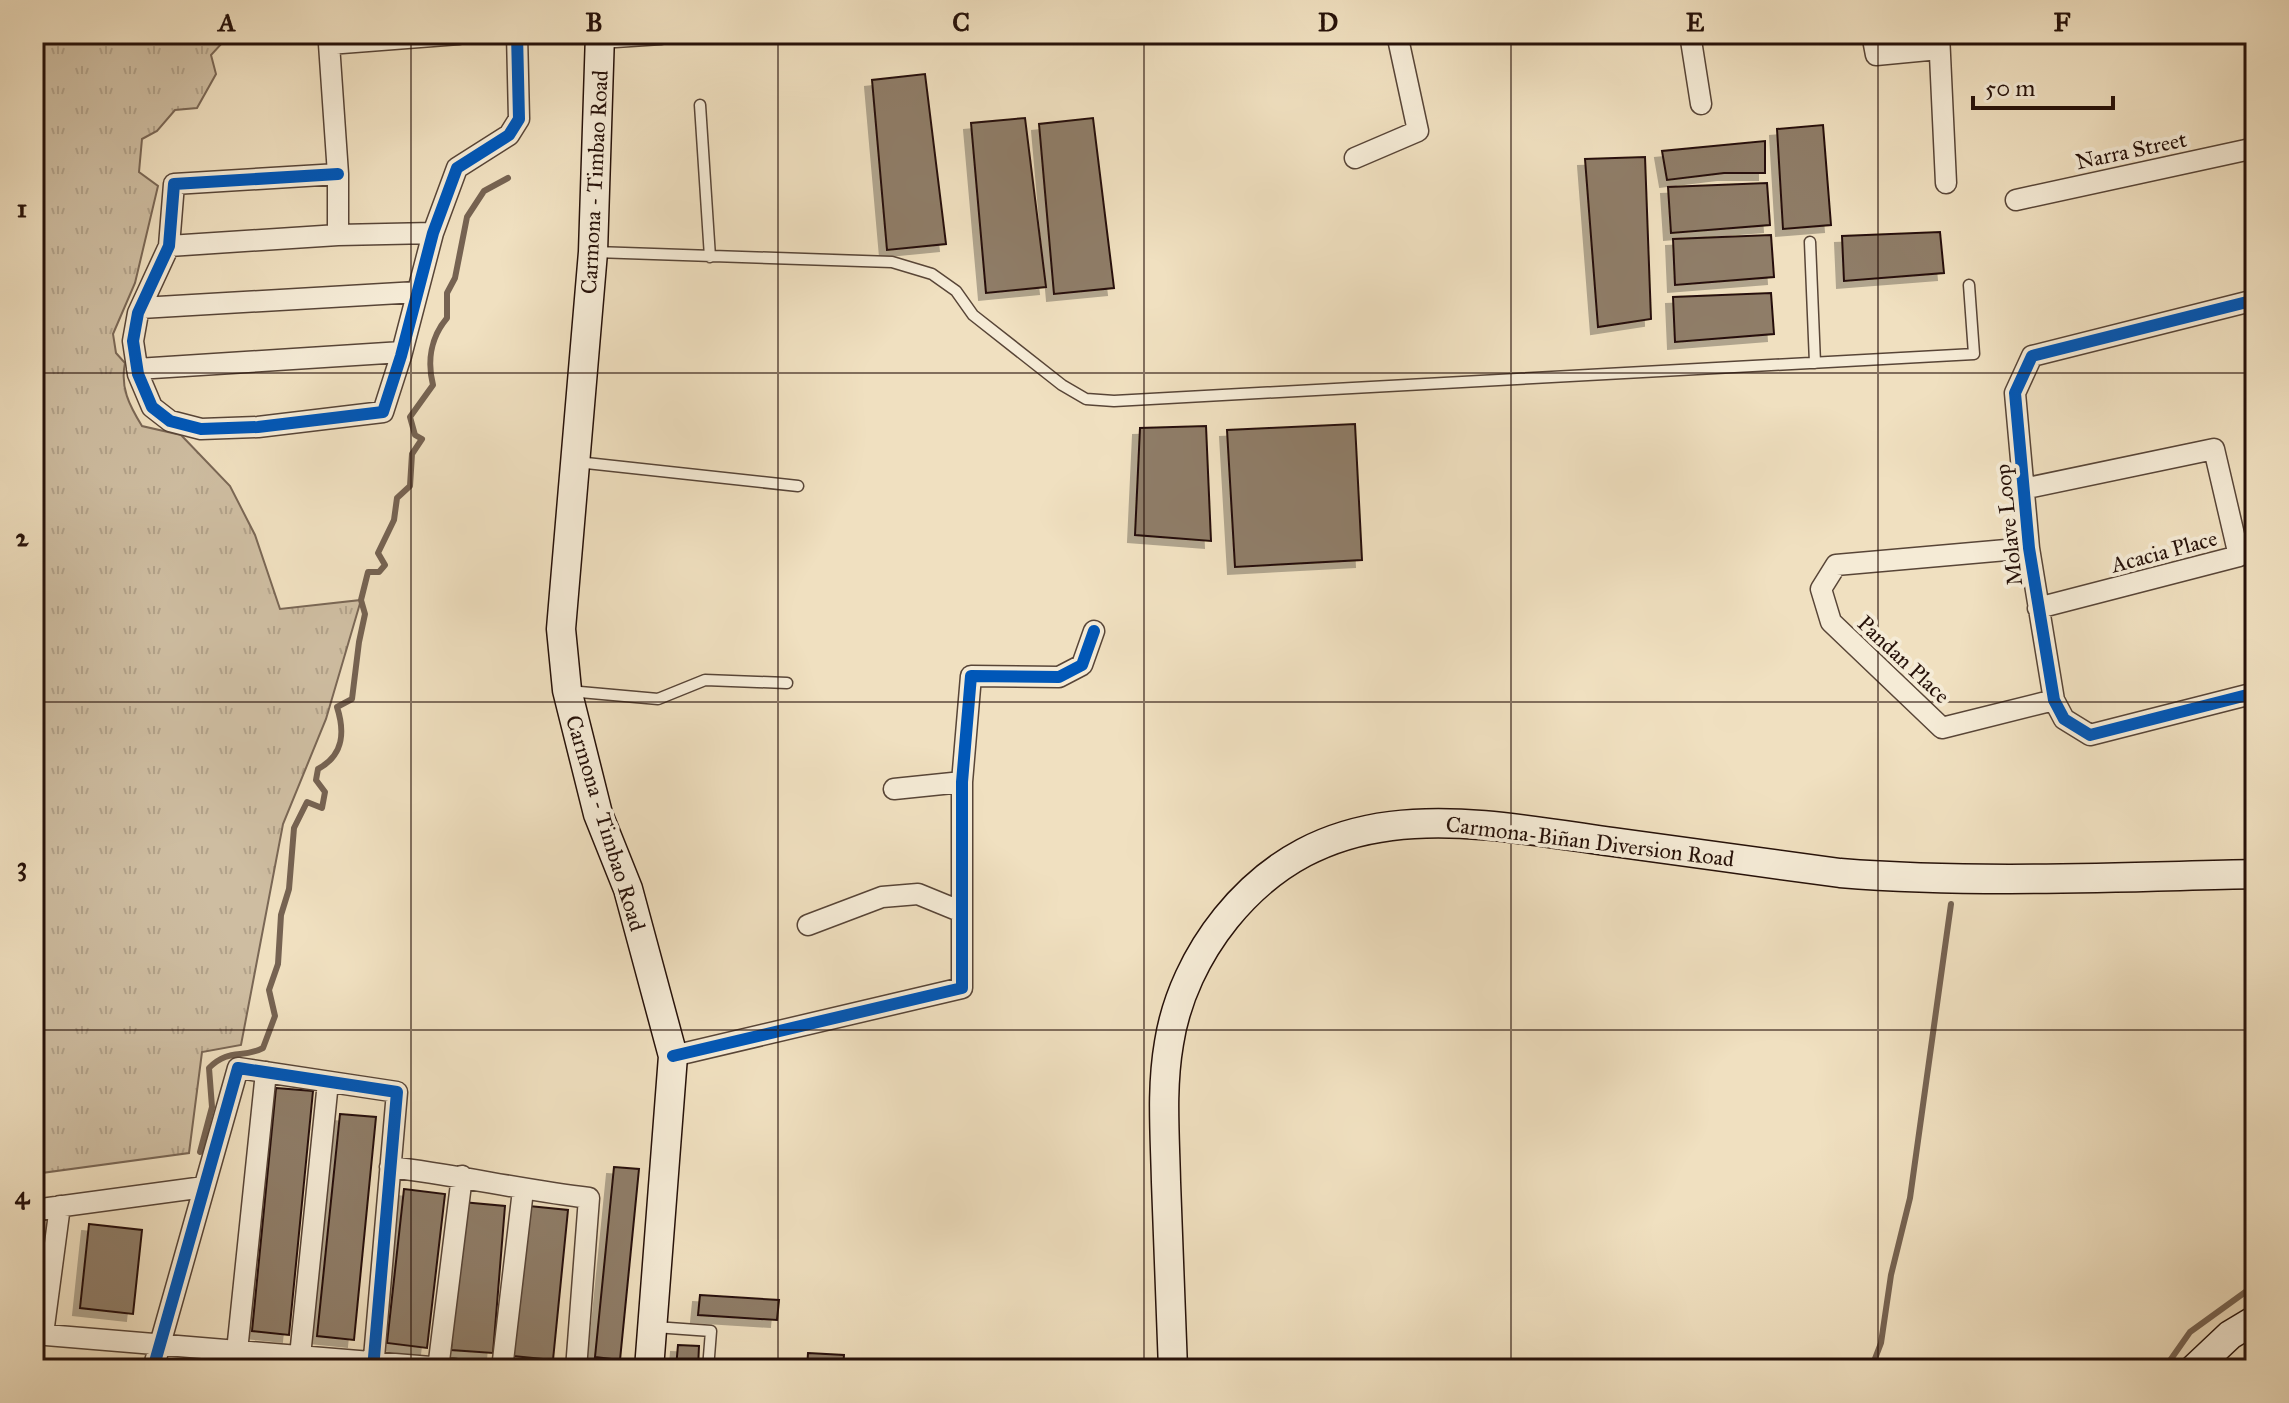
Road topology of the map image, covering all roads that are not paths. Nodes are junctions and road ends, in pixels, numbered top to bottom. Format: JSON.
{"nodes":[{"id":1,"x":459,"y":34,"type":"edge"},
{"id":2,"x":517,"y":34,"type":"edge"},
{"id":3,"x":661,"y":34,"type":"edge"},
{"id":4,"x":1397,"y":34,"type":"edge"},
{"id":5,"x":1690,"y":34,"type":"edge"},
{"id":6,"x":1872,"y":34,"type":"edge"},
{"id":7,"x":600,"y":36,"type":"edge"},
{"id":8,"x":328,"y":39,"type":"edge"},
{"id":9,"x":1939,"y":42,"type":"edge"},
{"id":10,"x":1701,"y":104,"type":"dead end"},
{"id":11,"x":700,"y":105,"type":"dead end"},
{"id":12,"x":2255,"y":148,"type":"edge"},
{"id":13,"x":1355,"y":158,"type":"dead end"},
{"id":14,"x":338,"y":174,"type":"junction"},
{"id":15,"x":1946,"y":183,"type":"dead end"},
{"id":16,"x":2016,"y":200,"type":"dead end"},
{"id":17,"x":433,"y":233,"type":"junction"},
{"id":18,"x":338,"y":235,"type":"junction"},
{"id":19,"x":1810,"y":242,"type":"dead end"},
{"id":20,"x":169,"y":246,"type":"junction"},
{"id":21,"x":593,"y":252,"type":"junction"},
{"id":22,"x":710,"y":257,"type":"junction"},
{"id":23,"x":1969,"y":285,"type":"dead end"},
{"id":24,"x":417,"y":292,"type":"junction"},
{"id":25,"x":2255,"y":300,"type":"edge"},
{"id":26,"x":141,"y":308,"type":"junction"},
{"id":27,"x":402,"y":352,"type":"junction"},
{"id":28,"x":1815,"y":363,"type":"junction"},
{"id":29,"x":137,"y":369,"type":"junction"},
{"id":30,"x":574,"y":462,"type":"junction"},
{"id":31,"x":798,"y":486,"type":"dead end"},
{"id":32,"x":2023,"y":489,"type":"junction"},
{"id":33,"x":2029,"y":548,"type":"junction"},
{"id":34,"x":2038,"y":608,"type":"junction"},
{"id":35,"x":1094,"y":631,"type":"dead end"},
{"id":36,"x":787,"y":683,"type":"dead end"},
{"id":37,"x":567,"y":690,"type":"junction"},
{"id":38,"x":2255,"y":693,"type":"edge"},
{"id":39,"x":2054,"y":700,"type":"junction"},
{"id":40,"x":962,"y":782,"type":"junction"},
{"id":41,"x":894,"y":789,"type":"dead end"},
{"id":42,"x":2255,"y":874,"type":"edge"},
{"id":43,"x":962,"y":912,"type":"junction"},
{"id":44,"x":808,"y":925,"type":"dead end"},
{"id":45,"x":673,"y":1056,"type":"junction"},
{"id":46,"x":266,"y":1072,"type":"junction"},
{"id":47,"x":328,"y":1082,"type":"junction"},
{"id":48,"x":390,"y":1167,"type":"junction"},
{"id":49,"x":462,"y":1176,"type":"junction"},
{"id":50,"x":204,"y":1187,"type":"junction"},
{"id":51,"x":523,"y":1190,"type":"junction"},
{"id":52,"x":60,"y":1206,"type":"junction"},
{"id":53,"x":34,"y":1210,"type":"edge"},
{"id":54,"x":2255,"y":1320,"type":"edge"},
{"id":55,"x":652,"y":1326,"type":"junction"},
{"id":56,"x":39,"y":1334,"type":"edge"},
{"id":57,"x":160,"y":1344,"type":"junction"},
{"id":58,"x":237,"y":1351,"type":"junction"},
{"id":59,"x":300,"y":1356,"type":"junction"},
{"id":60,"x":373,"y":1366,"type":"edge"},
{"id":61,"x":153,"y":1369,"type":"edge"},
{"id":62,"x":444,"y":1369,"type":"edge"},
{"id":63,"x":502,"y":1369,"type":"edge"},
{"id":64,"x":576,"y":1369,"type":"edge"},
{"id":65,"x":649,"y":1369,"type":"edge"},
{"id":66,"x":708,"y":1369,"type":"edge"},
{"id":67,"x":1173,"y":1369,"type":"edge"},
{"id":68,"x":2194,"y":1369,"type":"edge"}],
"edges":[{"from":1,"to":8,"type":"street"},
{"from":2,"to":17,"type":"street"},
{"from":3,"to":7,"type":"street"},
{"from":4,"to":13,"type":"street"},
{"from":5,"to":10,"type":"street"},
{"from":6,"to":9,"type":"street"},
{"from":7,"to":21,"type":"main road","name":"Carmona - Timbao Road"},
{"from":8,"to":14,"type":"street"},
{"from":9,"to":15,"type":"street"},
{"from":11,"to":22,"type":"lane"},
{"from":12,"to":16,"type":"street","name":"Narra Street"},
{"from":14,"to":18,"type":"street"},
{"from":14,"to":20,"type":"street"},
{"from":17,"to":18,"type":"street"},
{"from":17,"to":24,"type":"street"},
{"from":18,"to":20,"type":"street"},
{"from":19,"to":28,"type":"lane"},
{"from":20,"to":26,"type":"street"},
{"from":21,"to":22,"type":"lane"},
{"from":21,"to":30,"type":"main road","name":"Carmona - Timbao Road"},
{"from":22,"to":28,"type":"lane"},
{"from":23,"to":28,"type":"lane"},
{"from":24,"to":26,"type":"street"},
{"from":24,"to":27,"type":"street"},
{"from":25,"to":32,"type":"street","name":"Molave Loop"},
{"from":26,"to":29,"type":"street"},
{"from":27,"to":29,"type":"street"},
{"from":27,"to":29,"type":"street"},
{"from":30,"to":31,"type":"lane"},
{"from":30,"to":37,"type":"main road","name":"Carmona - Timbao Road"},
{"from":32,"to":33,"type":"street","name":"Molave Loop"},
{"from":32,"to":34,"type":"street","name":"Acacia Place"},
{"from":33,"to":34,"type":"street","name":"Molave Loop"},
{"from":33,"to":39,"type":"street","name":"Pandan Place"},
{"from":34,"to":39,"type":"street","name":"Molave Loop"},
{"from":35,"to":40,"type":"street"},
{"from":36,"to":37,"type":"lane"},
{"from":37,"to":45,"type":"main road","name":"Carmona - Timbao Road"},
{"from":38,"to":39,"type":"street"},
{"from":40,"to":41,"type":"street"},
{"from":40,"to":43,"type":"street"},
{"from":42,"to":67,"type":"main road","name":"Carmona-Biñan Diversion Road"},
{"from":43,"to":44,"type":"street"},
{"from":43,"to":45,"type":"street"},
{"from":45,"to":55,"type":"main road","name":"Carmona - Timbao Road"},
{"from":46,"to":47,"type":"street"},
{"from":46,"to":50,"type":"street"},
{"from":46,"to":58,"type":"street"},
{"from":47,"to":48,"type":"street"},
{"from":47,"to":59,"type":"street"},
{"from":48,"to":49,"type":"street"},
{"from":48,"to":60,"type":"street"},
{"from":49,"to":51,"type":"street"},
{"from":49,"to":62,"type":"street"},
{"from":50,"to":52,"type":"street"},
{"from":50,"to":57,"type":"street"},
{"from":51,"to":63,"type":"street"},
{"from":51,"to":64,"type":"street"},
{"from":52,"to":53,"type":"street"},
{"from":52,"to":56,"type":"street"},
{"from":54,"to":68,"type":"main road"},
{"from":55,"to":65,"type":"main road","name":"Carmona - Timbao Road"},
{"from":55,"to":66,"type":"lane"},
{"from":56,"to":57,"type":"street"},
{"from":57,"to":58,"type":"street"},
{"from":57,"to":61,"type":"street"},
{"from":58,"to":59,"type":"street"},
{"from":59,"to":60,"type":"street"},
{"from":60,"to":62,"type":"street"}]}
